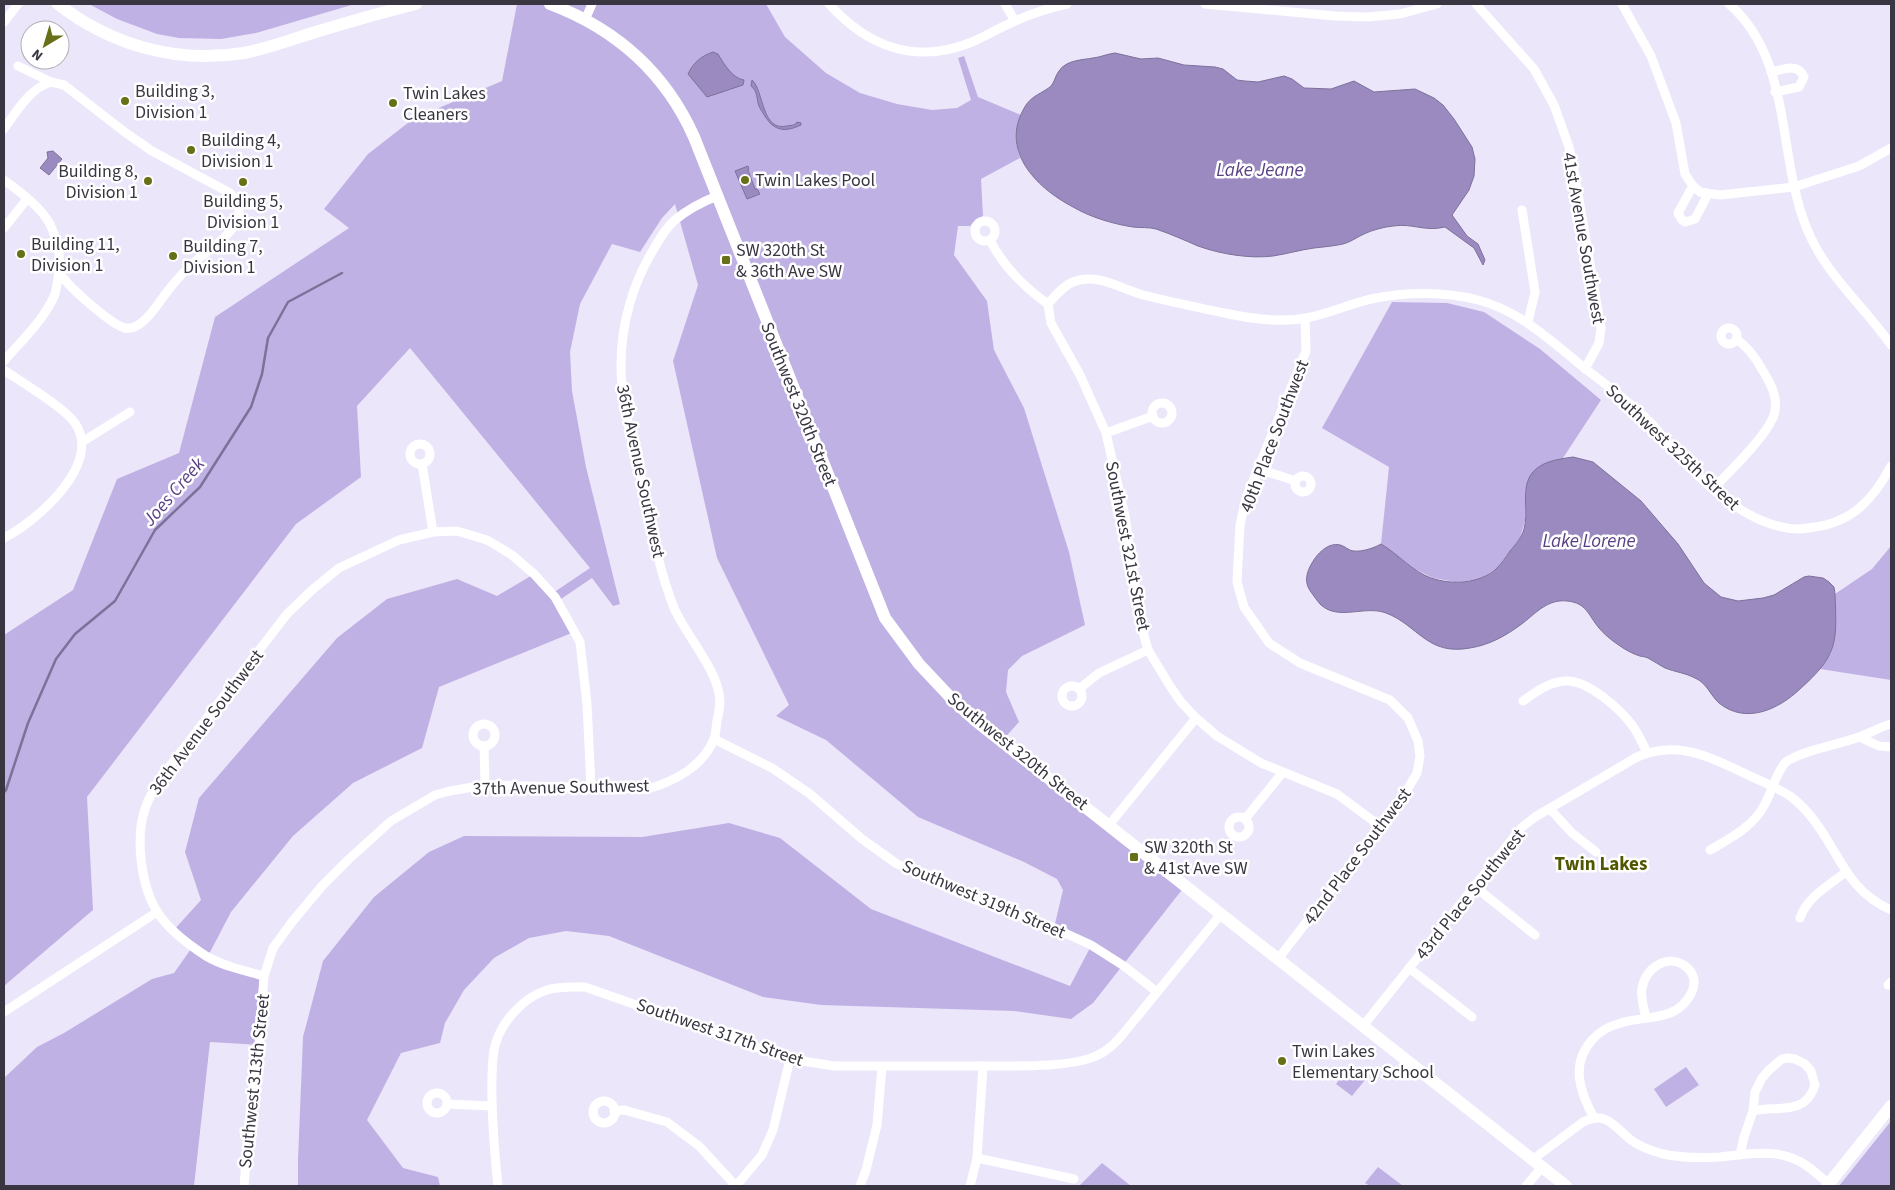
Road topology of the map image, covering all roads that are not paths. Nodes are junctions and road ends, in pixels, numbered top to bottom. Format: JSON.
{"nodes":[{"id":1,"x":18,"y":4,"type":"edge"},
{"id":2,"x":58,"y":4,"type":"edge"},
{"id":3,"x":416,"y":4,"type":"edge"},
{"id":4,"x":550,"y":4,"type":"edge"},
{"id":5,"x":592,"y":4,"type":"edge"},
{"id":6,"x":829,"y":4,"type":"edge"},
{"id":7,"x":1005,"y":4,"type":"edge"},
{"id":8,"x":1067,"y":4,"type":"edge"},
{"id":9,"x":1205,"y":4,"type":"edge"},
{"id":10,"x":1436,"y":4,"type":"edge"},
{"id":11,"x":1476,"y":4,"type":"edge"},
{"id":12,"x":1622,"y":4,"type":"edge"},
{"id":13,"x":1730,"y":4,"type":"edge"},
{"id":14,"x":838,"y":7,"type":"edge"},
{"id":15,"x":585,"y":20,"type":"junction"},
{"id":16,"x":1015,"y":21,"type":"junction"},
{"id":17,"x":4,"y":22,"type":"edge"},
{"id":18,"x":18,"y":66,"type":"dead end"},
{"id":19,"x":1771,"y":72,"type":"junction"},
{"id":20,"x":51,"y":82,"type":"junction"},
{"id":21,"x":1776,"y":92,"type":"junction"},
{"id":22,"x":4,"y":129,"type":"edge"},
{"id":23,"x":1891,"y":148,"type":"edge"},
{"id":24,"x":7,"y":182,"type":"edge"},
{"id":25,"x":1794,"y":187,"type":"junction"},
{"id":26,"x":1700,"y":191,"type":"junction"},
{"id":27,"x":717,"y":196,"type":"junction"},
{"id":28,"x":27,"y":199,"type":"junction"},
{"id":29,"x":1522,"y":210,"type":"dead end"},
{"id":30,"x":4,"y":228,"type":"edge"},
{"id":31,"x":990,"y":240,"type":"dead end"},
{"id":32,"x":59,"y":270,"type":"junction"},
{"id":33,"x":1048,"y":304,"type":"junction"},
{"id":34,"x":1305,"y":319,"type":"junction"},
{"id":35,"x":1528,"y":322,"type":"junction"},
{"id":36,"x":1736,"y":339,"type":"dead end"},
{"id":37,"x":1891,"y":345,"type":"edge"},
{"id":38,"x":4,"y":361,"type":"edge"},
{"id":39,"x":1586,"y":369,"type":"junction"},
{"id":40,"x":4,"y":370,"type":"edge"},
{"id":41,"x":130,"y":412,"type":"dead end"},
{"id":42,"x":1152,"y":416,"type":"dead end"},
{"id":43,"x":1106,"y":433,"type":"junction"},
{"id":44,"x":82,"y":442,"type":"junction"},
{"id":45,"x":422,"y":464,"type":"dead end"},
{"id":46,"x":1891,"y":466,"type":"edge"},
{"id":47,"x":1258,"y":469,"type":"junction"},
{"id":48,"x":1296,"y":481,"type":"dead end"},
{"id":49,"x":1713,"y":489,"type":"junction"},
{"id":50,"x":433,"y":532,"type":"junction"},
{"id":51,"x":4,"y":538,"type":"edge"},
{"id":52,"x":1148,"y":650,"type":"junction"},
{"id":53,"x":1079,"y":689,"type":"dead end"},
{"id":54,"x":1523,"y":701,"type":"dead end"},
{"id":55,"x":1196,"y":718,"type":"junction"},
{"id":56,"x":1408,"y":718,"type":"joint"},
{"id":57,"x":1891,"y":724,"type":"edge"},
{"id":58,"x":1859,"y":737,"type":"junction"},
{"id":59,"x":714,"y":739,"type":"junction"},
{"id":60,"x":484,"y":746,"type":"dead end"},
{"id":61,"x":1891,"y":747,"type":"edge"},
{"id":62,"x":1647,"y":752,"type":"junction"},
{"id":63,"x":1283,"y":772,"type":"junction"},
{"id":64,"x":485,"y":785,"type":"junction"},
{"id":65,"x":591,"y":786,"type":"junction"},
{"id":66,"x":1773,"y":787,"type":"junction"},
{"id":67,"x":1550,"y":809,"type":"junction"},
{"id":68,"x":1245,"y":819,"type":"dead end"},
{"id":69,"x":1109,"y":826,"type":"junction"},
{"id":70,"x":1380,"y":826,"type":"junction"},
{"id":71,"x":1710,"y":850,"type":"dead end"},
{"id":72,"x":1596,"y":852,"type":"dead end"},
{"id":73,"x":1846,"y":872,"type":"junction"},
{"id":74,"x":1474,"y":886,"type":"junction"},
{"id":75,"x":1891,"y":910,"type":"edge"},
{"id":76,"x":157,"y":912,"type":"junction"},
{"id":77,"x":1221,"y":914,"type":"junction"},
{"id":78,"x":1800,"y":918,"type":"dead end"},
{"id":79,"x":1535,"y":935,"type":"dead end"},
{"id":80,"x":1278,"y":959,"type":"junction"},
{"id":81,"x":1409,"y":968,"type":"junction"},
{"id":82,"x":264,"y":976,"type":"junction"},
{"id":83,"x":1156,"y":992,"type":"junction"},
{"id":84,"x":4,"y":1012,"type":"edge"},
{"id":85,"x":1472,"y":1017,"type":"dead end"},
{"id":86,"x":1646,"y":1018,"type":"junction"},
{"id":87,"x":1363,"y":1026,"type":"junction"},
{"id":88,"x":790,"y":1059,"type":"junction"},
{"id":89,"x":983,"y":1066,"type":"junction"},
{"id":90,"x":882,"y":1067,"type":"junction"},
{"id":91,"x":447,"y":1104,"type":"dead end"},
{"id":92,"x":492,"y":1106,"type":"junction"},
{"id":93,"x":1891,"y":1106,"type":"edge"},
{"id":94,"x":614,"y":1111,"type":"dead end"},
{"id":95,"x":1753,"y":1111,"type":"junction"},
{"id":96,"x":1594,"y":1118,"type":"junction"},
{"id":97,"x":1740,"y":1155,"type":"junction"},
{"id":98,"x":978,"y":1158,"type":"junction"},
{"id":99,"x":1537,"y":1164,"type":"junction"},
{"id":100,"x":1074,"y":1178,"type":"dead end"},
{"id":101,"x":1828,"y":1185,"type":"edge"},
{"id":102,"x":244,"y":1186,"type":"edge"},
{"id":103,"x":498,"y":1186,"type":"edge"},
{"id":104,"x":736,"y":1186,"type":"edge"},
{"id":105,"x":860,"y":1186,"type":"edge"},
{"id":106,"x":970,"y":1186,"type":"edge"},
{"id":107,"x":1526,"y":1186,"type":"edge"},
{"id":108,"x":1566,"y":1186,"type":"edge"}],
"edges":[{"from":1,"to":17,"type":"street"},
{"from":2,"to":3,"type":"main road"},
{"from":4,"to":15,"type":"main road","name":"Southwest 320th Street"},
{"from":5,"to":15,"type":"street"},
{"from":6,"to":14,"type":"street"},
{"from":7,"to":16,"type":"street"},
{"from":8,"to":16,"type":"street"},
{"from":9,"to":10,"type":"street"},
{"from":11,"to":39,"type":"street","name":"41st Avenue Southwest"},
{"from":12,"to":26,"type":"street"},
{"from":13,"to":19,"type":"street"},
{"from":14,"to":16,"type":"street"},
{"from":15,"to":27,"type":"main road","name":"Southwest 320th Street"},
{"from":18,"to":20,"type":"street"},
{"from":19,"to":21,"type":"street"},
{"from":19,"to":21,"type":"street"},
{"from":20,"to":22,"type":"street"},
{"from":20,"to":32,"type":"street"},
{"from":21,"to":25,"type":"street"},
{"from":23,"to":25,"type":"street"},
{"from":24,"to":28,"type":"street"},
{"from":25,"to":26,"type":"street"},
{"from":25,"to":37,"type":"street"},
{"from":26,"to":26,"type":"street"},
{"from":27,"to":59,"type":"street","name":"36th Avenue Southwest"},
{"from":27,"to":69,"type":"main road","name":"Southwest 320th Street"},
{"from":28,"to":30,"type":"street"},
{"from":28,"to":32,"type":"street"},
{"from":29,"to":35,"type":"street"},
{"from":31,"to":33,"type":"street"},
{"from":32,"to":38,"type":"street"},
{"from":33,"to":34,"type":"street","name":"Southwest 325th Street"},
{"from":33,"to":43,"type":"street","name":"Southwest 321st Street"},
{"from":34,"to":35,"type":"street","name":"Southwest 325th Street"},
{"from":34,"to":47,"type":"street","name":"40th Place Southwest"},
{"from":35,"to":39,"type":"street","name":"Southwest 325th Street"},
{"from":36,"to":49,"type":"street"},
{"from":39,"to":49,"type":"street","name":"Southwest 325th Street"},
{"from":40,"to":44,"type":"street"},
{"from":41,"to":44,"type":"street"},
{"from":42,"to":43,"type":"street"},
{"from":43,"to":52,"type":"street","name":"Southwest 321st Street"},
{"from":44,"to":51,"type":"street"},
{"from":45,"to":50,"type":"street"},
{"from":46,"to":49,"type":"street","name":"Southwest 325th Street"},
{"from":47,"to":48,"type":"street"},
{"from":47,"to":56,"type":"street","name":"40th Place Southwest"},
{"from":50,"to":65,"type":"street","name":"36th Avenue Southwest"},
{"from":50,"to":76,"type":"street","name":"36th Avenue Southwest"},
{"from":52,"to":53,"type":"street"},
{"from":52,"to":55,"type":"street","name":"Southwest 321st Street"},
{"from":54,"to":62,"type":"street"},
{"from":55,"to":63,"type":"street","name":"Southwest 321st Street"},
{"from":55,"to":69,"type":"street"},
{"from":56,"to":70,"type":"street","name":"42nd Place Southwest"},
{"from":57,"to":58,"type":"street"},
{"from":58,"to":61,"type":"street"},
{"from":58,"to":66,"type":"street"},
{"from":59,"to":65,"type":"street","name":"37th Avenue Southwest"},
{"from":59,"to":83,"type":"street","name":"Southwest 319th Street"},
{"from":60,"to":64,"type":"street"},
{"from":62,"to":66,"type":"street"},
{"from":62,"to":67,"type":"street","name":"43rd Place Southwest"},
{"from":63,"to":68,"type":"street"},
{"from":63,"to":70,"type":"street","name":"Southwest 321st Street"},
{"from":64,"to":65,"type":"street","name":"37th Avenue Southwest"},
{"from":64,"to":82,"type":"street","name":"37th Avenue Southwest"},
{"from":66,"to":71,"type":"street"},
{"from":66,"to":73,"type":"street"},
{"from":67,"to":72,"type":"street"},
{"from":67,"to":74,"type":"street","name":"43rd Place Southwest"},
{"from":69,"to":77,"type":"main road","name":"Southwest 320th Street"},
{"from":70,"to":80,"type":"street","name":"42nd Place Southwest"},
{"from":73,"to":75,"type":"street"},
{"from":73,"to":78,"type":"street"},
{"from":74,"to":79,"type":"street"},
{"from":74,"to":81,"type":"street","name":"43rd Place Southwest"},
{"from":76,"to":82,"type":"street","name":"36th Avenue Southwest"},
{"from":76,"to":84,"type":"street"},
{"from":77,"to":80,"type":"main road","name":"Southwest 320th Street"},
{"from":77,"to":83,"type":"street","name":"Southwest 317th Street"},
{"from":80,"to":87,"type":"main road","name":"Southwest 320th Street"},
{"from":81,"to":85,"type":"street"},
{"from":81,"to":87,"type":"street","name":"43rd Place Southwest"},
{"from":82,"to":102,"type":"street","name":"Southwest 313th Street"},
{"from":83,"to":89,"type":"street","name":"Southwest 317th Street"},
{"from":86,"to":86,"type":"street"},
{"from":86,"to":96,"type":"street"},
{"from":87,"to":99,"type":"main road","name":"Southwest 320th Street"},
{"from":88,"to":90,"type":"street","name":"Southwest 317th Street"},
{"from":88,"to":92,"type":"street","name":"Southwest 317th Street"},
{"from":88,"to":104,"type":"street"},
{"from":89,"to":90,"type":"street","name":"Southwest 317th Street"},
{"from":89,"to":98,"type":"street"},
{"from":90,"to":105,"type":"street"},
{"from":91,"to":92,"type":"street"},
{"from":92,"to":103,"type":"street","name":"Southwest 317th Street"},
{"from":93,"to":101,"type":"main road"},
{"from":94,"to":104,"type":"street"},
{"from":95,"to":95,"type":"street"},
{"from":95,"to":97,"type":"street"},
{"from":96,"to":97,"type":"street"},
{"from":96,"to":99,"type":"street"},
{"from":97,"to":101,"type":"street"},
{"from":98,"to":100,"type":"street"},
{"from":98,"to":106,"type":"street"},
{"from":99,"to":107,"type":"street"},
{"from":99,"to":108,"type":"main road","name":"Southwest 320th Street"}]}
